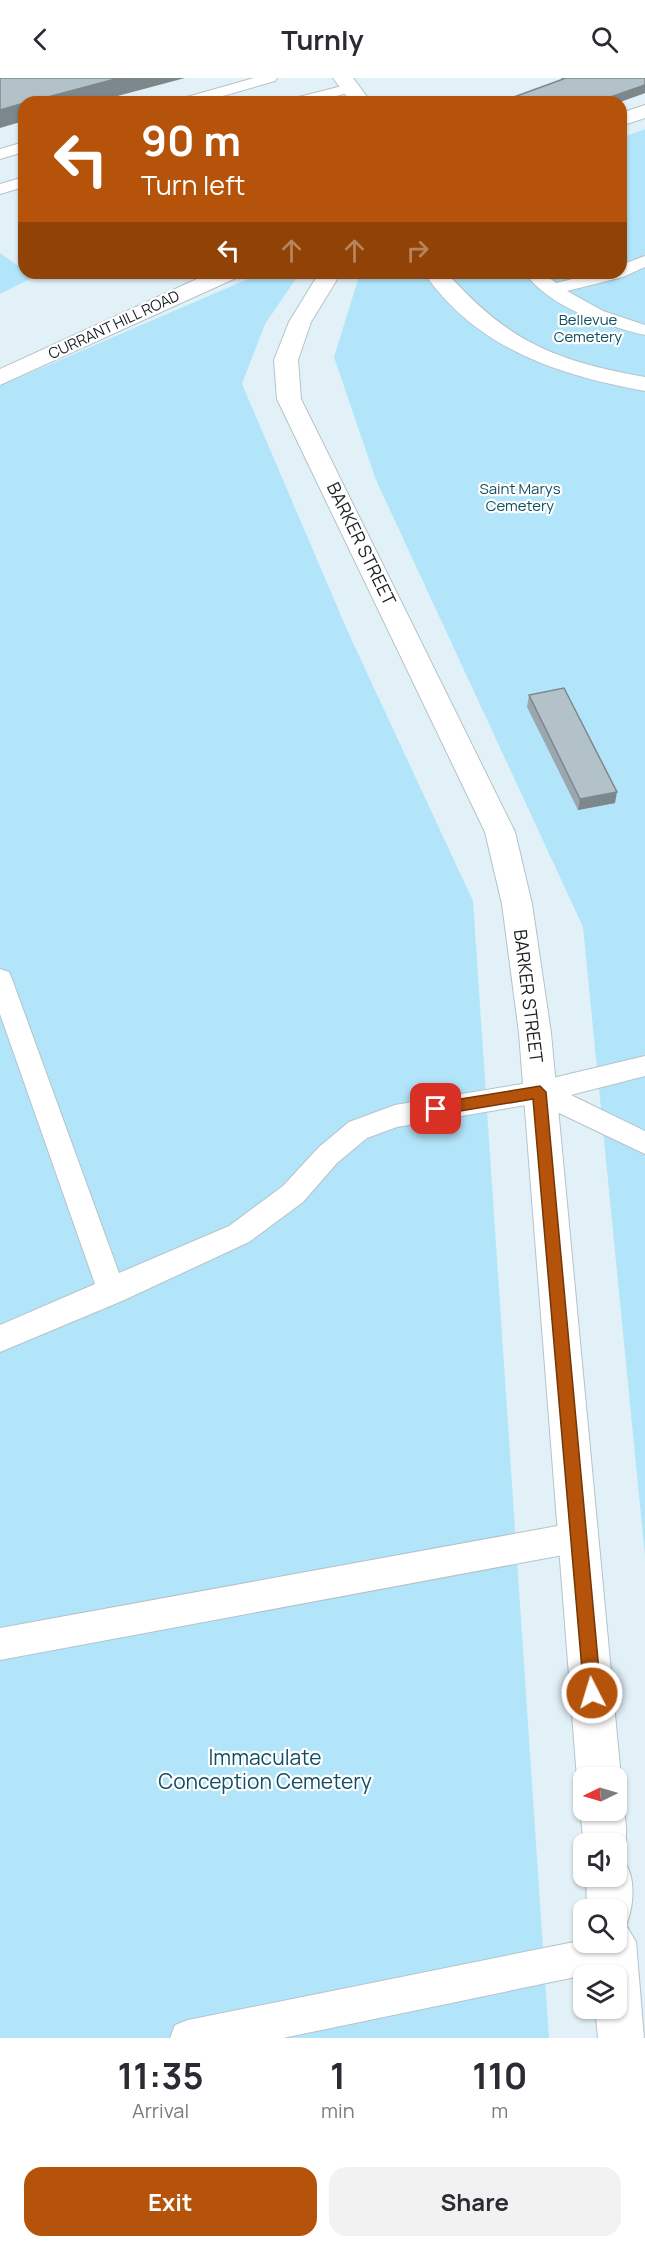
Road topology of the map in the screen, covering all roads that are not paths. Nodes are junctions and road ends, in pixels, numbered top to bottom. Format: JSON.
{"nodes":[{"id":1,"x":270,"y":78,"type":"edge"},
{"id":2,"x":351,"y":89,"type":"edge"},
{"id":3,"x":206,"y":96,"type":"edge"},
{"id":4,"x":321,"y":96,"type":"edge"},
{"id":5,"x":645,"y":111,"type":"edge"},
{"id":6,"x":627,"y":118,"type":"edge"},
{"id":7,"x":18,"y":149,"type":"edge"},
{"id":8,"x":0,"y":154,"type":"edge"},
{"id":9,"x":18,"y":184,"type":"edge"},
{"id":10,"x":0,"y":189,"type":"edge"},
{"id":11,"x":645,"y":261,"type":"edge"},
{"id":12,"x":627,"y":268,"type":"edge"},
{"id":13,"x":215,"y":279,"type":"edge"},
{"id":14,"x":326,"y":279,"type":"edge"},
{"id":15,"x":440,"y":279,"type":"edge"},
{"id":16,"x":541,"y":279,"type":"edge"},
{"id":17,"x":591,"y":279,"type":"edge"},
{"id":18,"x":553,"y":288,"type":"junction"},
{"id":19,"x":645,"y":330,"type":"edge"},
{"id":20,"x":0,"y":378,"type":"edge"},
{"id":21,"x":645,"y":384,"type":"edge"},
{"id":22,"x":0,"y":980,"type":"edge"},
{"id":23,"x":645,"y":1066,"type":"edge"},
{"id":24,"x":540,"y":1092,"type":"junction"},
{"id":25,"x":645,"y":1143,"type":"edge"},
{"id":26,"x":112,"y":1292,"type":"junction"},
{"id":27,"x":0,"y":1339,"type":"edge"},
{"id":28,"x":579,"y":1537,"type":"junction"},
{"id":29,"x":0,"y":1644,"type":"edge"},
{"id":30,"x":598,"y":1767,"type":"edge"},
{"id":31,"x":610,"y":1953,"type":"edge"},
{"id":32,"x":614,"y":1953,"type":"edge"},
{"id":33,"x":265,"y":2030,"type":"edge"},
{"id":34,"x":188,"y":2038,"type":"edge"},
{"id":35,"x":621,"y":2038,"type":"edge"}],
"edges":[{"from":1,"to":3,"type":"lane"},
{"from":2,"to":4,"type":"lane"},
{"from":5,"to":6,"type":"main road"},
{"from":7,"to":8,"type":"lane"},
{"from":9,"to":10,"type":"lane"},
{"from":11,"to":12,"type":"lane"},
{"from":13,"to":20,"type":"main road","name":"CURRANT HILL ROAD"},
{"from":14,"to":24,"type":"main road","name":"BARKER STREET"},
{"from":15,"to":21,"type":"main road"},
{"from":16,"to":18,"type":"lane"},
{"from":17,"to":18,"type":"lane"},
{"from":18,"to":19,"type":"lane"},
{"from":22,"to":26,"type":"lane"},
{"from":23,"to":24,"type":"lane"},
{"from":24,"to":25,"type":"lane"},
{"from":24,"to":26,"type":"lane"},
{"from":24,"to":28,"type":"main road","name":"BARKER STREET"},
{"from":26,"to":27,"type":"lane"},
{"from":28,"to":29,"type":"lane"},
{"from":28,"to":30,"type":"main road","name":"BARKER STREET"},
{"from":31,"to":33,"type":"lane"},
{"from":32,"to":35,"type":"main road"},
{"from":33,"to":34,"type":"lane"}]}
